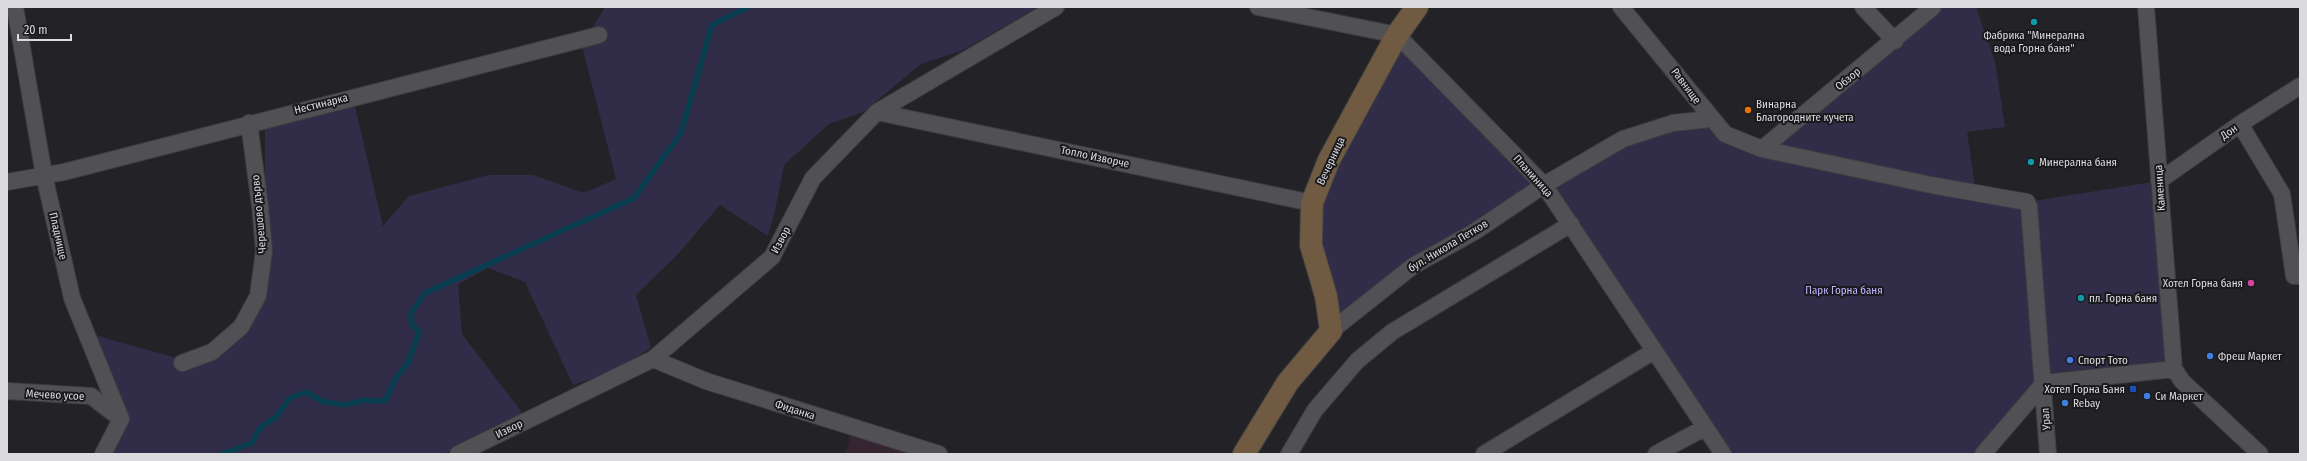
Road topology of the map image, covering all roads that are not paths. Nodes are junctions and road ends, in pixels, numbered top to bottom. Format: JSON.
{"nodes":[{"id":1,"x":15,"y":7,"type":"edge"},
{"id":2,"x":1056,"y":7,"type":"edge"},
{"id":3,"x":1258,"y":7,"type":"edge"},
{"id":4,"x":1417,"y":7,"type":"edge"},
{"id":5,"x":1621,"y":7,"type":"edge"},
{"id":6,"x":1863,"y":7,"type":"edge"},
{"id":7,"x":1933,"y":7,"type":"edge"},
{"id":8,"x":2146,"y":7,"type":"edge"},
{"id":9,"x":599,"y":35,"type":"dead end"},
{"id":10,"x":1397,"y":36,"type":"junction"},
{"id":11,"x":1895,"y":40,"type":"junction"},
{"id":12,"x":2300,"y":86,"type":"edge"},
{"id":13,"x":878,"y":112,"type":"junction"},
{"id":14,"x":1710,"y":119,"type":"junction"},
{"id":15,"x":249,"y":123,"type":"junction"},
{"id":16,"x":2240,"y":124,"type":"junction"},
{"id":17,"x":1762,"y":149,"type":"junction"},
{"id":18,"x":44,"y":175,"type":"junction"},
{"id":19,"x":2159,"y":181,"type":"junction"},
{"id":20,"x":7,"y":182,"type":"edge"},
{"id":21,"x":1544,"y":185,"type":"junction"},
{"id":22,"x":1312,"y":203,"type":"junction"},
{"id":23,"x":1571,"y":224,"type":"junction"},
{"id":24,"x":2297,"y":276,"type":"edge"},
{"id":25,"x":1331,"y":331,"type":"junction"},
{"id":26,"x":1654,"y":351,"type":"junction"},
{"id":27,"x":653,"y":359,"type":"junction"},
{"id":28,"x":182,"y":363,"type":"dead end"},
{"id":29,"x":2174,"y":369,"type":"junction"},
{"id":30,"x":2044,"y":383,"type":"junction"},
{"id":31,"x":7,"y":391,"type":"edge"},
{"id":32,"x":121,"y":418,"type":"junction"},
{"id":33,"x":1704,"y":428,"type":"junction"},
{"id":34,"x":103,"y":454,"type":"edge"},
{"id":35,"x":458,"y":454,"type":"edge"},
{"id":36,"x":939,"y":454,"type":"edge"},
{"id":37,"x":1244,"y":454,"type":"edge"},
{"id":38,"x":1289,"y":454,"type":"edge"},
{"id":39,"x":1484,"y":454,"type":"edge"},
{"id":40,"x":1656,"y":454,"type":"edge"},
{"id":41,"x":1722,"y":454,"type":"edge"},
{"id":42,"x":1983,"y":454,"type":"edge"},
{"id":43,"x":2048,"y":454,"type":"edge"},
{"id":44,"x":2260,"y":454,"type":"edge"}],
"edges":[{"from":1,"to":18,"type":"street","name":"Пладнище"},
{"from":2,"to":13,"type":"street","name":"Извор"},
{"from":3,"to":10,"type":"street"},
{"from":4,"to":10,"type":"street","name":"Вечерница"},
{"from":5,"to":14,"type":"street","name":"Равнище"},
{"from":6,"to":11,"type":"street"},
{"from":7,"to":11,"type":"street","name":"Обзор"},
{"from":8,"to":19,"type":"street","name":"Каменица"},
{"from":9,"to":15,"type":"street","name":"Нестинарка"},
{"from":10,"to":21,"type":"street","name":"Планиница"},
{"from":10,"to":22,"type":"street","name":"Вечерница"},
{"from":11,"to":17,"type":"street","name":"Обзор"},
{"from":12,"to":16,"type":"street","name":"Дон"},
{"from":13,"to":22,"type":"street","name":"Топло Изворче"},
{"from":13,"to":27,"type":"street","name":"Извор"},
{"from":14,"to":17,"type":"street","name":"Равнище"},
{"from":14,"to":21,"type":"street","name":"бул. Никола Петков"},
{"from":15,"to":18,"type":"street","name":"Нестинарка"},
{"from":15,"to":28,"type":"street","name":"Черешово дърво"},
{"from":16,"to":19,"type":"street","name":"Дон"},
{"from":16,"to":24,"type":"street"},
{"from":17,"to":30,"type":"street","name":"Урал"},
{"from":18,"to":20,"type":"street","name":"Нестинарка"},
{"from":18,"to":32,"type":"street","name":"Пладнище"},
{"from":19,"to":29,"type":"street","name":"Каменица"},
{"from":21,"to":23,"type":"street","name":"Планиница"},
{"from":21,"to":25,"type":"street","name":"бул. Никола Петков"},
{"from":22,"to":25,"type":"street","name":"Вечерница"},
{"from":23,"to":26,"type":"street","name":"Планиница"},
{"from":23,"to":38,"type":"street"},
{"from":25,"to":37,"type":"street","name":"бул. Никола Петков"},
{"from":26,"to":33,"type":"street","name":"Планиница"},
{"from":26,"to":39,"type":"street"},
{"from":27,"to":35,"type":"street","name":"Извор"},
{"from":27,"to":36,"type":"street","name":"Фиданка"},
{"from":29,"to":30,"type":"street"},
{"from":29,"to":44,"type":"street"},
{"from":30,"to":42,"type":"street"},
{"from":30,"to":43,"type":"street","name":"Урал"},
{"from":31,"to":32,"type":"street","name":"Мечево усое"},
{"from":32,"to":34,"type":"street"},
{"from":33,"to":40,"type":"street"},
{"from":33,"to":41,"type":"street","name":"Планиница"}]}
